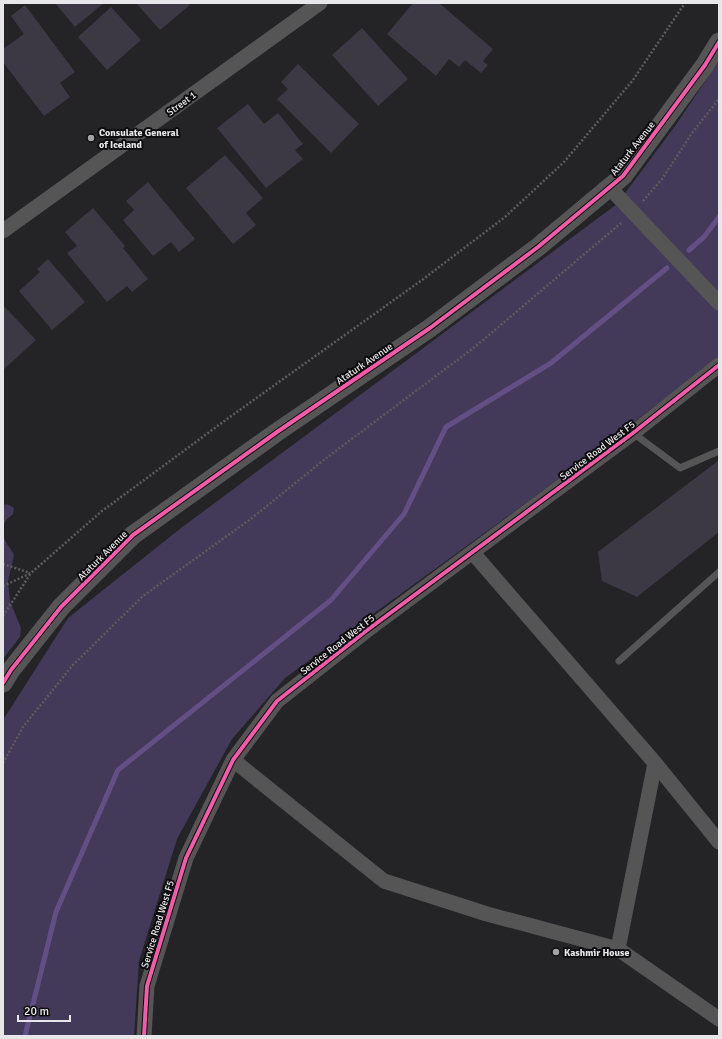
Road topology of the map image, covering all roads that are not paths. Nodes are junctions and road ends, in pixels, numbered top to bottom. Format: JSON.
{"nodes":[{"id":1,"x":320,"y":3,"type":"edge"},
{"id":2,"x":719,"y":42,"type":"edge"},
{"id":3,"x":609,"y":188,"type":"junction"},
{"id":4,"x":3,"y":231,"type":"edge"},
{"id":5,"x":719,"y":303,"type":"edge"},
{"id":6,"x":719,"y":365,"type":"edge"},
{"id":7,"x":633,"y":433,"type":"junction"},
{"id":8,"x":719,"y":452,"type":"edge"},
{"id":9,"x":473,"y":553,"type":"junction"},
{"id":10,"x":719,"y":572,"type":"edge"},
{"id":11,"x":619,"y":661,"type":"dead end"},
{"id":12,"x":3,"y":683,"type":"edge"},
{"id":13,"x":233,"y":760,"type":"junction"},
{"id":14,"x":655,"y":763,"type":"junction"},
{"id":15,"x":719,"y":842,"type":"edge"},
{"id":16,"x":618,"y":949,"type":"junction"},
{"id":17,"x":719,"y":1019,"type":"edge"},
{"id":18,"x":144,"y":1036,"type":"edge"}],
"edges":[{"from":1,"to":4,"type":"street","name":"Street 1"},
{"from":2,"to":3,"type":"street","name":"Ataturk Avenue"},
{"from":3,"to":5,"type":"street"},
{"from":3,"to":12,"type":"street","name":"Ataturk Avenue"},
{"from":6,"to":7,"type":"street","name":"Service Road West F5"},
{"from":7,"to":8,"type":"lane"},
{"from":7,"to":9,"type":"street","name":"Service Road West F5"},
{"from":9,"to":13,"type":"street","name":"Service Road West F5"},
{"from":9,"to":14,"type":"street"},
{"from":10,"to":11,"type":"lane"},
{"from":13,"to":16,"type":"street"},
{"from":13,"to":18,"type":"street","name":"Service Road West F5"},
{"from":14,"to":15,"type":"street"},
{"from":14,"to":16,"type":"street"},
{"from":16,"to":17,"type":"street"}]}
